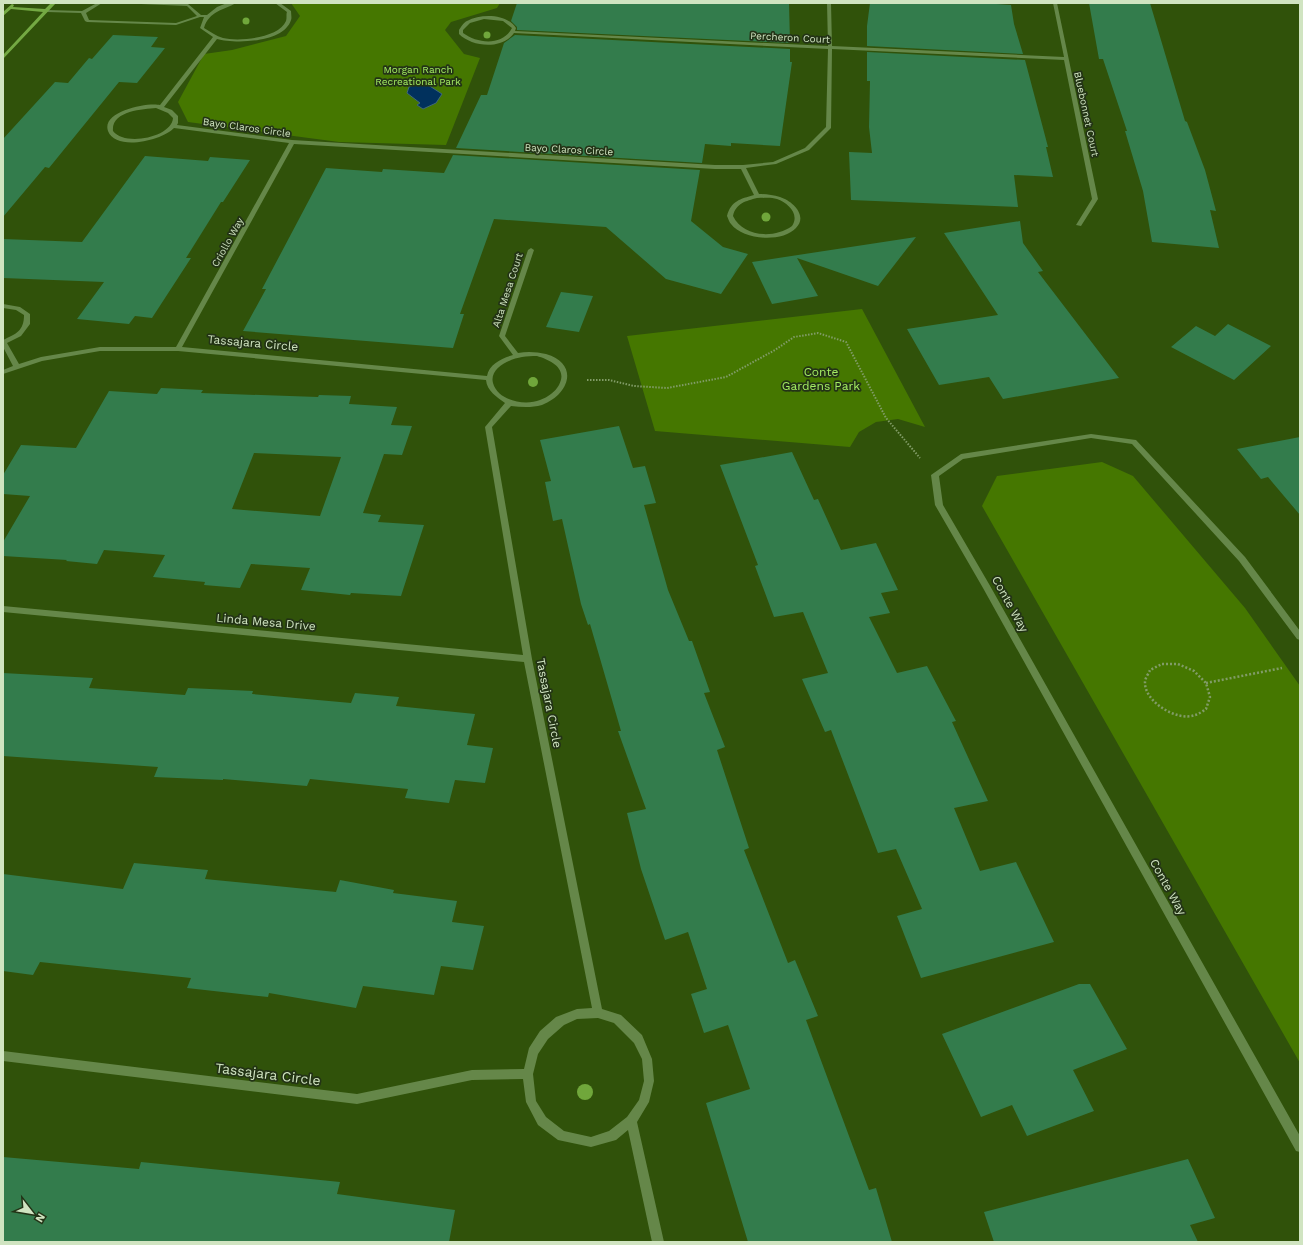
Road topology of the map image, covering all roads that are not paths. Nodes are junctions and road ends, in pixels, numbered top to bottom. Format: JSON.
{"nodes":[{"id":1,"x":14,"y":3,"type":"edge"},
{"id":2,"x":54,"y":3,"type":"edge"},
{"id":3,"x":100,"y":3,"type":"edge"},
{"id":4,"x":141,"y":3,"type":"edge"},
{"id":5,"x":234,"y":3,"type":"edge"},
{"id":6,"x":277,"y":3,"type":"edge"},
{"id":7,"x":829,"y":3,"type":"edge"},
{"id":8,"x":1054,"y":3,"type":"edge"},
{"id":9,"x":10,"y":8,"type":"junction"},
{"id":10,"x":47,"y":11,"type":"junction"},
{"id":11,"x":83,"y":12,"type":"junction"},
{"id":12,"x":3,"y":15,"type":"edge"},
{"id":13,"x":200,"y":16,"type":"junction"},
{"id":14,"x":207,"y":16,"type":"junction"},
{"id":15,"x":513,"y":32,"type":"junction"},
{"id":16,"x":215,"y":38,"type":"junction"},
{"id":17,"x":830,"y":48,"type":"junction"},
{"id":18,"x":3,"y":58,"type":"edge"},
{"id":19,"x":1067,"y":59,"type":"junction"},
{"id":20,"x":160,"y":107,"type":"junction"},
{"id":21,"x":174,"y":126,"type":"junction"},
{"id":22,"x":292,"y":142,"type":"junction"},
{"id":23,"x":743,"y":168,"type":"junction"},
{"id":24,"x":757,"y":196,"type":"junction"},
{"id":25,"x":1079,"y":225,"type":"dead end"},
{"id":26,"x":531,"y":250,"type":"dead end"},
{"id":27,"x":3,"y":306,"type":"edge"},
{"id":28,"x":3,"y":343,"type":"edge"},
{"id":29,"x":178,"y":349,"type":"junction"},
{"id":30,"x":516,"y":355,"type":"junction"},
{"id":31,"x":17,"y":367,"type":"junction"},
{"id":32,"x":3,"y":372,"type":"edge"},
{"id":33,"x":489,"y":378,"type":"junction"},
{"id":34,"x":509,"y":403,"type":"junction"},
{"id":35,"x":3,"y":609,"type":"edge"},
{"id":36,"x":1300,"y":637,"type":"edge"},
{"id":37,"x":528,"y":659,"type":"junction"},
{"id":38,"x":598,"y":1013,"type":"junction"},
{"id":39,"x":3,"y":1056,"type":"edge"},
{"id":40,"x":528,"y":1074,"type":"junction"},
{"id":41,"x":631,"y":1121,"type":"junction"},
{"id":42,"x":1300,"y":1147,"type":"edge"},
{"id":43,"x":658,"y":1242,"type":"edge"}],
"edges":[{"from":1,"to":9,"type":"main road"},
{"from":2,"to":10,"type":"main road"},
{"from":3,"to":11,"type":"street"},
{"from":4,"to":13,"type":"street"},
{"from":5,"to":14,"type":"street"},
{"from":6,"to":16,"type":"street"},
{"from":7,"to":17,"type":"street","name":"Bayo Claros Circle"},
{"from":8,"to":19,"type":"street","name":"Bluebonnet Court"},
{"from":9,"to":10,"type":"main road"},
{"from":9,"to":12,"type":"main road"},
{"from":10,"to":11,"type":"street"},
{"from":10,"to":18,"type":"main road"},
{"from":11,"to":13,"type":"street"},
{"from":13,"to":14,"type":"street"},
{"from":14,"to":16,"type":"street"},
{"from":15,"to":15,"type":"street"},
{"from":15,"to":17,"type":"street","name":"Percheron Court"},
{"from":16,"to":20,"type":"street"},
{"from":17,"to":19,"type":"street","name":"Percheron Court"},
{"from":17,"to":23,"type":"street","name":"Bayo Claros Circle"},
{"from":19,"to":25,"type":"street","name":"Bluebonnet Court"},
{"from":20,"to":21,"type":"street"},
{"from":20,"to":21,"type":"street"},
{"from":21,"to":22,"type":"street","name":"Bayo Claros Circle"},
{"from":22,"to":23,"type":"street","name":"Bayo Claros Circle"},
{"from":22,"to":29,"type":"street","name":"Criollo Way"},
{"from":23,"to":24,"type":"street"},
{"from":24,"to":24,"type":"street"},
{"from":26,"to":30,"type":"street","name":"Alta Mesa Court"},
{"from":27,"to":28,"type":"street"},
{"from":28,"to":31,"type":"street"},
{"from":29,"to":31,"type":"street","name":"Tassajara Circle"},
{"from":29,"to":33,"type":"street","name":"Tassajara Circle"},
{"from":30,"to":33,"type":"street"},
{"from":30,"to":34,"type":"street"},
{"from":31,"to":32,"type":"street","name":"Tassajara Circle"},
{"from":33,"to":34,"type":"street"},
{"from":34,"to":37,"type":"street","name":"Tassajara Circle"},
{"from":35,"to":37,"type":"street","name":"Linda Mesa Drive"},
{"from":36,"to":42,"type":"street","name":"Conte Way"},
{"from":37,"to":38,"type":"street","name":"Tassajara Circle"},
{"from":38,"to":40,"type":"street"},
{"from":38,"to":41,"type":"street"},
{"from":39,"to":40,"type":"street","name":"Tassajara Circle"},
{"from":40,"to":41,"type":"street"},
{"from":41,"to":43,"type":"street"}]}
